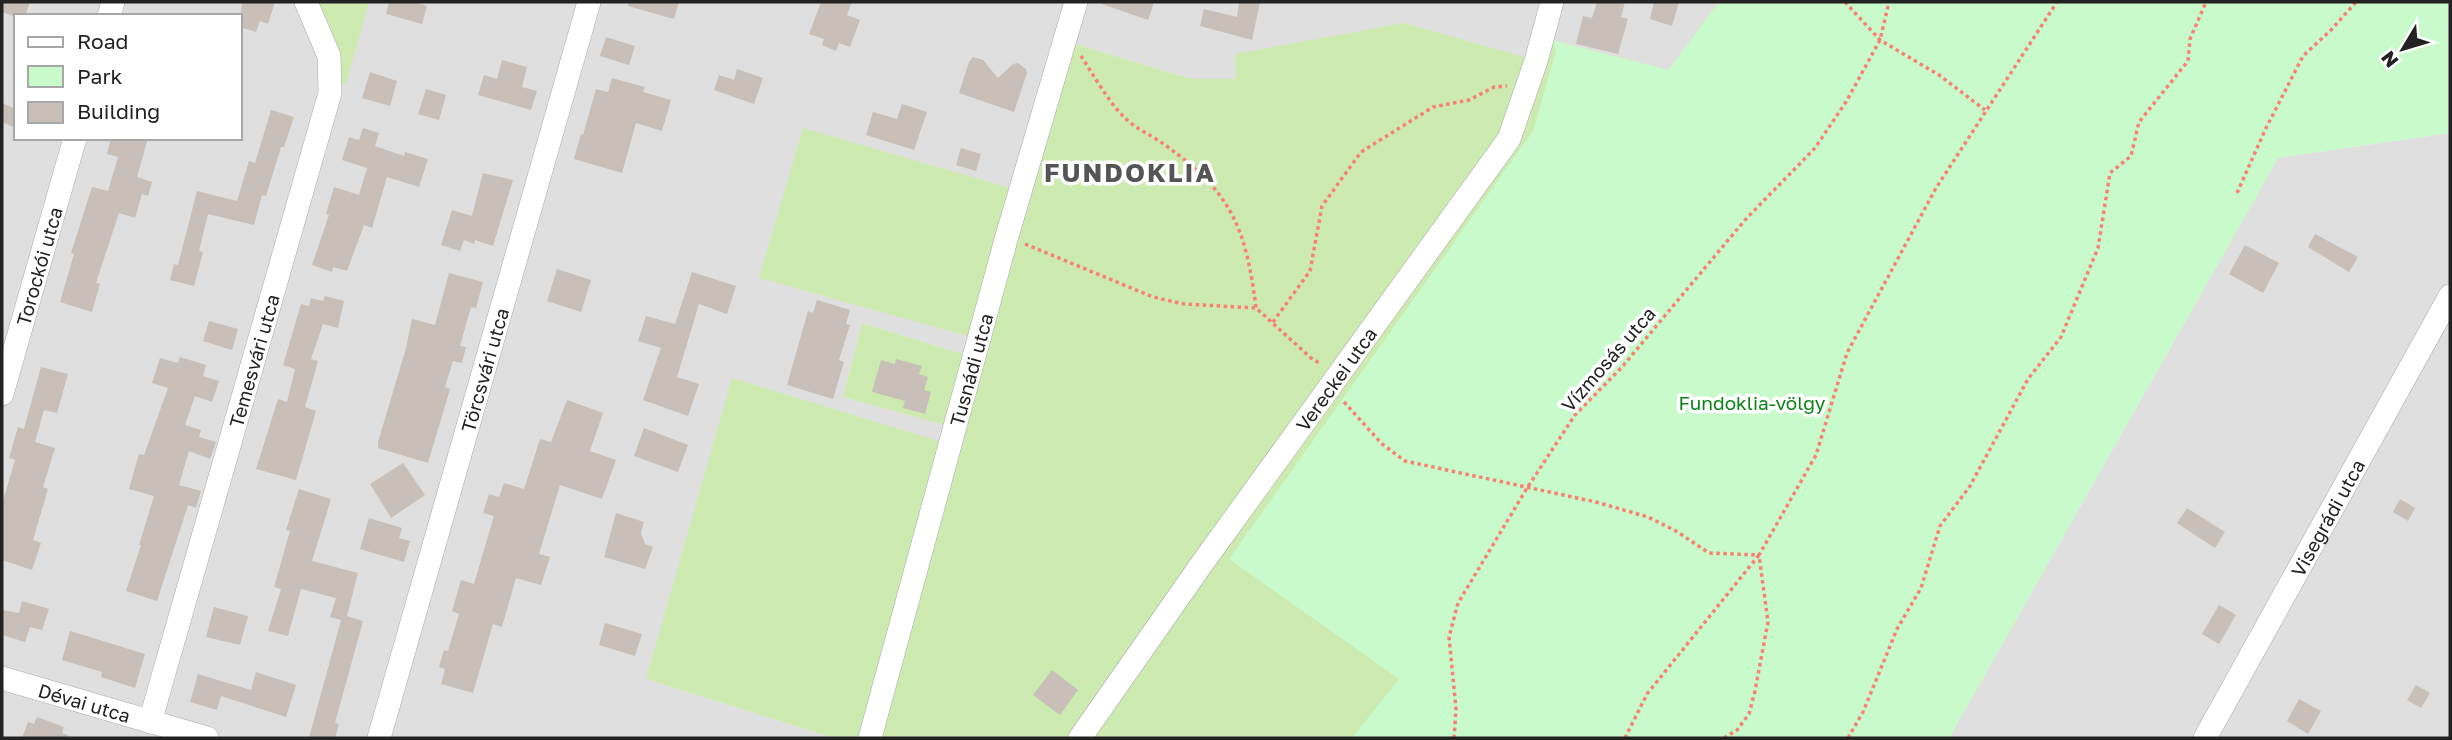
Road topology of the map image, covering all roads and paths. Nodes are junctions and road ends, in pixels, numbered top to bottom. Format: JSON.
{"nodes":[{"id":1,"x":306,"y":2,"type":"edge"},
{"id":2,"x":589,"y":2,"type":"edge"},
{"id":3,"x":1076,"y":2,"type":"edge"},
{"id":4,"x":1552,"y":2,"type":"edge"},
{"id":5,"x":1845,"y":2,"type":"edge"},
{"id":6,"x":1889,"y":2,"type":"edge"},
{"id":7,"x":2057,"y":2,"type":"edge"},
{"id":8,"x":2206,"y":2,"type":"edge"},
{"id":9,"x":2356,"y":2,"type":"edge"},
{"id":10,"x":1066,"y":36,"type":"junction"},
{"id":11,"x":1880,"y":40,"type":"junction"},
{"id":12,"x":1527,"y":84,"type":"junction"},
{"id":13,"x":1985,"y":110,"type":"junction"},
{"id":14,"x":74,"y":140,"type":"edge"},
{"id":15,"x":2238,"y":193,"type":"dead end"},
{"id":16,"x":1007,"y":236,"type":"junction"},
{"id":17,"x":2450,"y":296,"type":"edge"},
{"id":18,"x":1256,"y":308,"type":"junction"},
{"id":19,"x":1273,"y":321,"type":"junction"},
{"id":20,"x":1334,"y":381,"type":"junction"},
{"id":21,"x":2,"y":394,"type":"edge"},
{"id":22,"x":1527,"y":488,"type":"junction"},
{"id":23,"x":1759,"y":555,"type":"junction"},
{"id":24,"x":2,"y":678,"type":"edge"},
{"id":25,"x":150,"y":722,"type":"junction"},
{"id":26,"x":207,"y":738,"type":"edge"},
{"id":27,"x":379,"y":738,"type":"edge"},
{"id":28,"x":870,"y":738,"type":"edge"},
{"id":29,"x":1080,"y":738,"type":"edge"},
{"id":30,"x":1454,"y":738,"type":"edge"},
{"id":31,"x":1625,"y":738,"type":"edge"},
{"id":32,"x":1724,"y":738,"type":"edge"},
{"id":33,"x":1848,"y":738,"type":"edge"},
{"id":34,"x":2205,"y":738,"type":"edge"}],
"edges":[{"from":1,"to":25,"type":"street","name":"Temesvári utca"},
{"from":2,"to":27,"type":"street","name":"Törcsvári utca"},
{"from":3,"to":10,"type":"street","name":"Tusnádi utca"},
{"from":4,"to":12,"type":"street","name":"Vereckei utca"},
{"from":5,"to":11,"type":"path"},
{"from":6,"to":11,"type":"path","name":"Vízmosás utca"},
{"from":7,"to":13,"type":"path"},
{"from":8,"to":33,"type":"path"},
{"from":9,"to":15,"type":"path"},
{"from":10,"to":16,"type":"street","name":"Tusnádi utca"},
{"from":10,"to":18,"type":"path"},
{"from":11,"to":13,"type":"path"},
{"from":11,"to":22,"type":"path","name":"Vízmosás utca"},
{"from":12,"to":19,"type":"path"},
{"from":12,"to":20,"type":"street","name":"Vereckei utca"},
{"from":13,"to":23,"type":"path"},
{"from":14,"to":21,"type":"street","name":"Torockói utca"},
{"from":16,"to":18,"type":"path"},
{"from":16,"to":28,"type":"street","name":"Tusnádi utca"},
{"from":17,"to":34,"type":"street","name":"Visegrádi utca"},
{"from":18,"to":19,"type":"path"},
{"from":19,"to":20,"type":"path"},
{"from":20,"to":22,"type":"path"},
{"from":20,"to":29,"type":"street","name":"Vereckei utca"},
{"from":22,"to":23,"type":"path"},
{"from":22,"to":30,"type":"path","name":"Vízmosás utca"},
{"from":23,"to":31,"type":"path"},
{"from":23,"to":32,"type":"path"},
{"from":24,"to":25,"type":"street","name":"Dévai utca"},
{"from":25,"to":26,"type":"street","name":"Dévai utca"}]}
